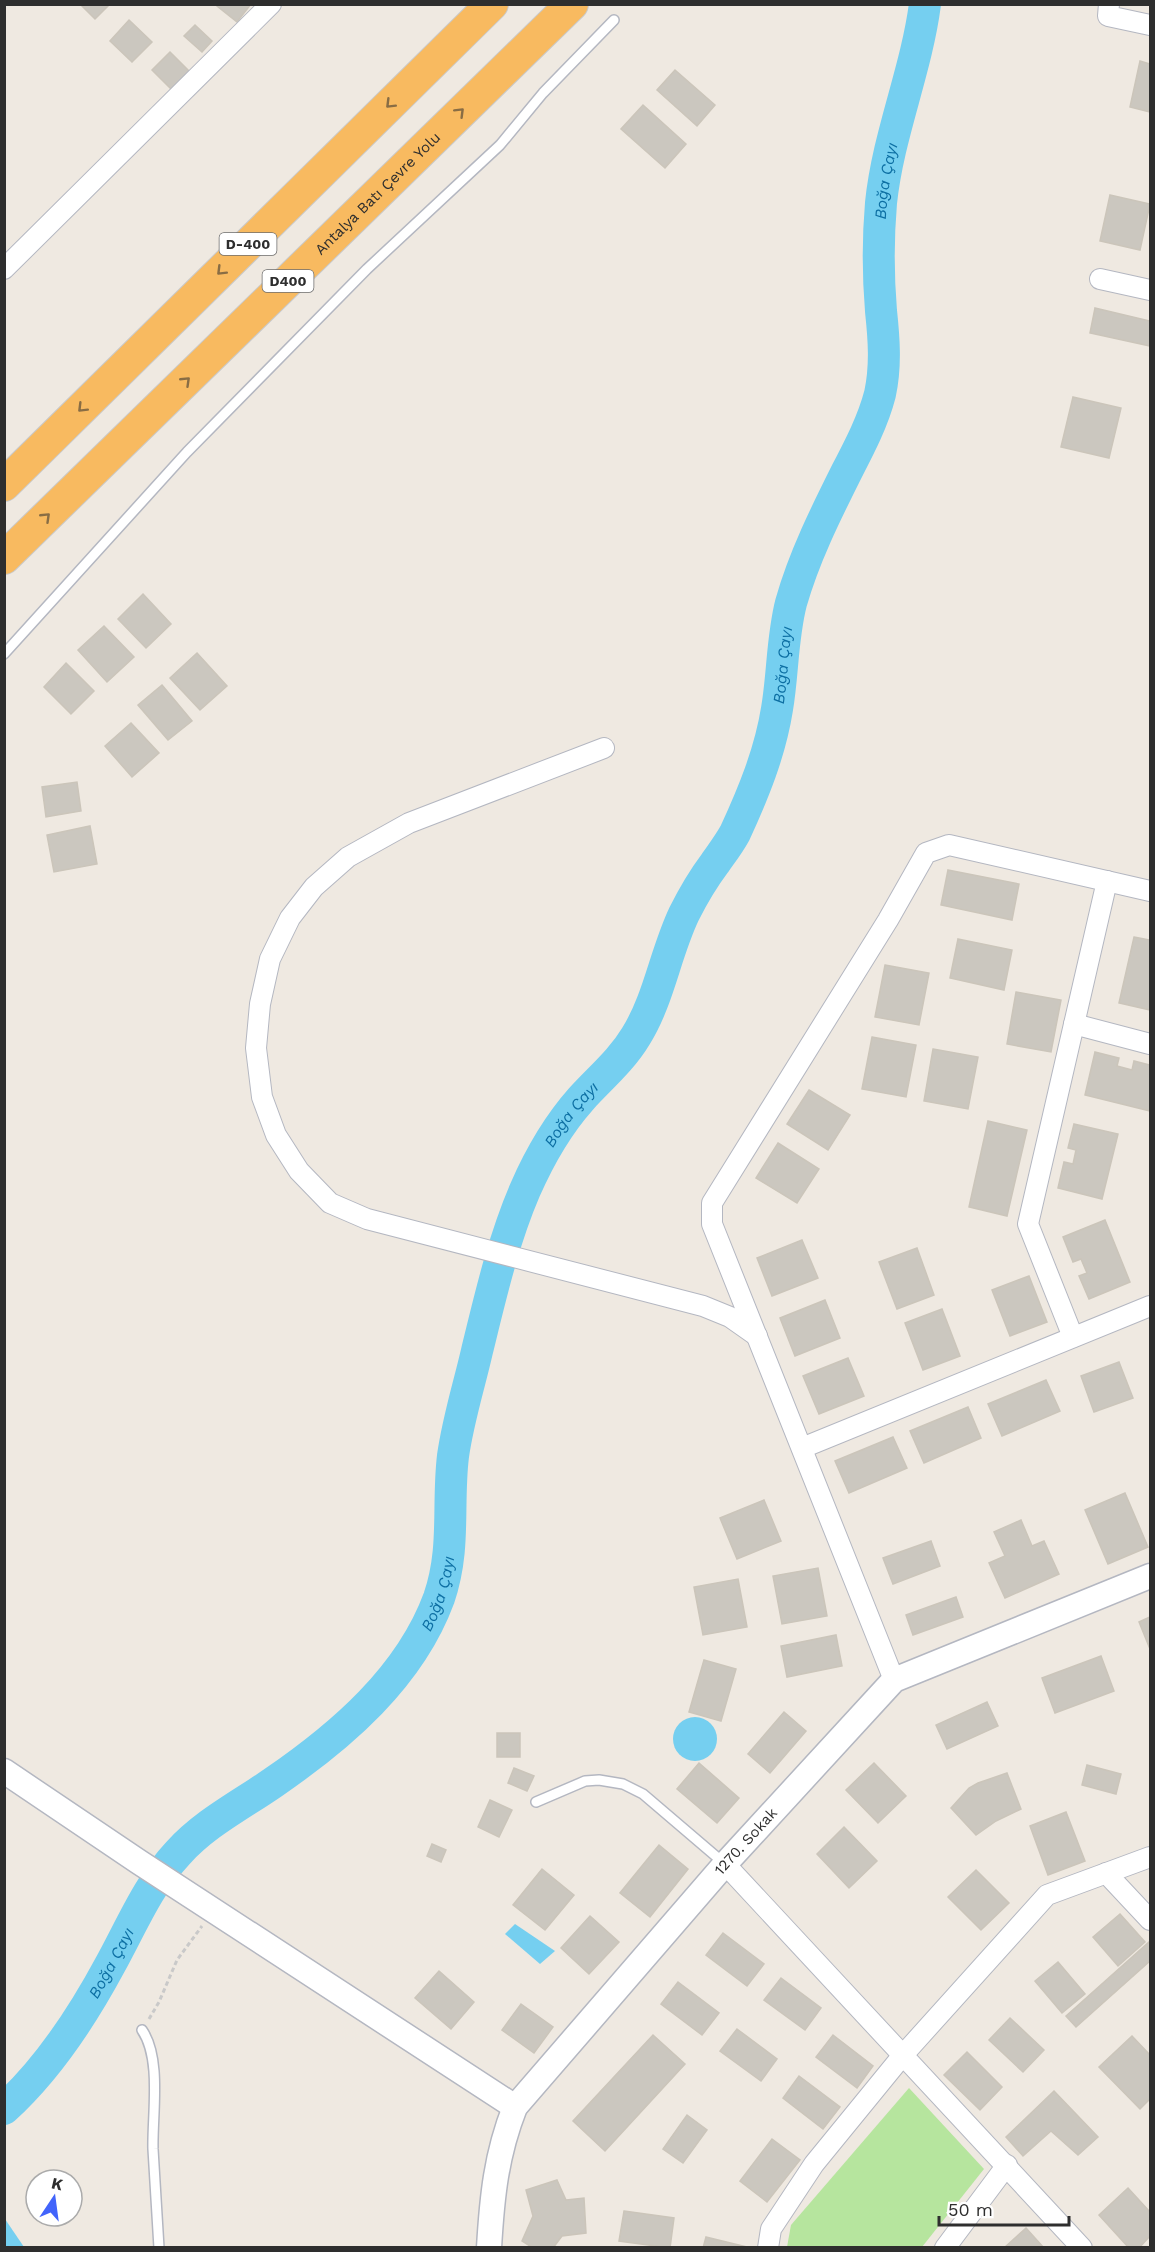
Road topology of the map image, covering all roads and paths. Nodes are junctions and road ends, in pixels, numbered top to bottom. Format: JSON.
{"nodes":[{"id":1,"x":271,"y":4,"type":"edge"},
{"id":2,"x":572,"y":4,"type":"edge"},
{"id":3,"x":1108,"y":10,"type":"edge"},
{"id":4,"x":482,"y":11,"type":"edge"},
{"id":5,"x":614,"y":21,"type":"dead end"},
{"id":6,"x":1150,"y":25,"type":"edge"},
{"id":7,"x":4,"y":269,"type":"edge"},
{"id":8,"x":1100,"y":279,"type":"dead end"},
{"id":9,"x":1150,"y":290,"type":"edge"},
{"id":10,"x":4,"y":485,"type":"edge"},
{"id":11,"x":4,"y":558,"type":"edge"},
{"id":12,"x":4,"y":654,"type":"edge"},
{"id":13,"x":604,"y":748,"type":"dead end"},
{"id":14,"x":1107,"y":881,"type":"junction"},
{"id":15,"x":1150,"y":891,"type":"edge"},
{"id":16,"x":1074,"y":1024,"type":"junction"},
{"id":17,"x":1150,"y":1044,"type":"edge"},
{"id":18,"x":1150,"y":1306,"type":"edge"},
{"id":19,"x":757,"y":1336,"type":"junction"},
{"id":20,"x":1072,"y":1337,"type":"junction"},
{"id":21,"x":802,"y":1448,"type":"junction"},
{"id":22,"x":1150,"y":1576,"type":"edge"},
{"id":23,"x":894,"y":1680,"type":"junction"},
{"id":24,"x":4,"y":1772,"type":"edge"},
{"id":25,"x":536,"y":1802,"type":"dead end"},
{"id":26,"x":1150,"y":1857,"type":"edge"},
{"id":27,"x":725,"y":1864,"type":"junction"},
{"id":28,"x":1106,"y":1873,"type":"junction"},
{"id":29,"x":213,"y":1911,"type":"junction"},
{"id":30,"x":1150,"y":1920,"type":"edge"},
{"id":31,"x":142,"y":2031,"type":"joint"},
{"id":32,"x":903,"y":2055,"type":"junction"},
{"id":33,"x":515,"y":2107,"type":"junction"},
{"id":34,"x":1007,"y":2165,"type":"junction"},
{"id":35,"x":159,"y":2247,"type":"edge"},
{"id":36,"x":489,"y":2247,"type":"edge"},
{"id":37,"x":768,"y":2247,"type":"edge"},
{"id":38,"x":945,"y":2247,"type":"edge"},
{"id":39,"x":1082,"y":2247,"type":"edge"}],
"edges":[{"from":1,"to":7,"type":"street"},
{"from":11,"to":2,"type":"highway","name":"Antalya Batı Çevre Yolu","number":"D400","one_way":true},
{"from":3,"to":6,"type":"street"},
{"from":4,"to":10,"type":"highway","number":"D-400","one_way":true},
{"from":5,"to":12,"type":"lane"},
{"from":8,"to":9,"type":"street"},
{"from":13,"to":19,"type":"street"},
{"from":14,"to":15,"type":"street"},
{"from":14,"to":16,"type":"street"},
{"from":14,"to":19,"type":"street"},
{"from":16,"to":17,"type":"street"},
{"from":16,"to":20,"type":"street"},
{"from":18,"to":20,"type":"street"},
{"from":19,"to":21,"type":"street"},
{"from":20,"to":21,"type":"street"},
{"from":21,"to":23,"type":"street"},
{"from":22,"to":23,"type":"street","name":"1270. Sokak"},
{"from":23,"to":27,"type":"street","name":"1270. Sokak"},
{"from":24,"to":29,"type":"street"},
{"from":25,"to":27,"type":"lane"},
{"from":26,"to":28,"type":"street"},
{"from":27,"to":32,"type":"street"},
{"from":27,"to":33,"type":"street","name":"1270. Sokak"},
{"from":28,"to":30,"type":"street"},
{"from":28,"to":32,"type":"street"},
{"from":29,"to":31,"type":"path"},
{"from":29,"to":33,"type":"street"},
{"from":31,"to":35,"type":"lane"},
{"from":32,"to":34,"type":"street"},
{"from":32,"to":37,"type":"street"},
{"from":33,"to":36,"type":"street","name":"1270. Sokak"},
{"from":34,"to":38,"type":"street"},
{"from":34,"to":39,"type":"street"}]}
